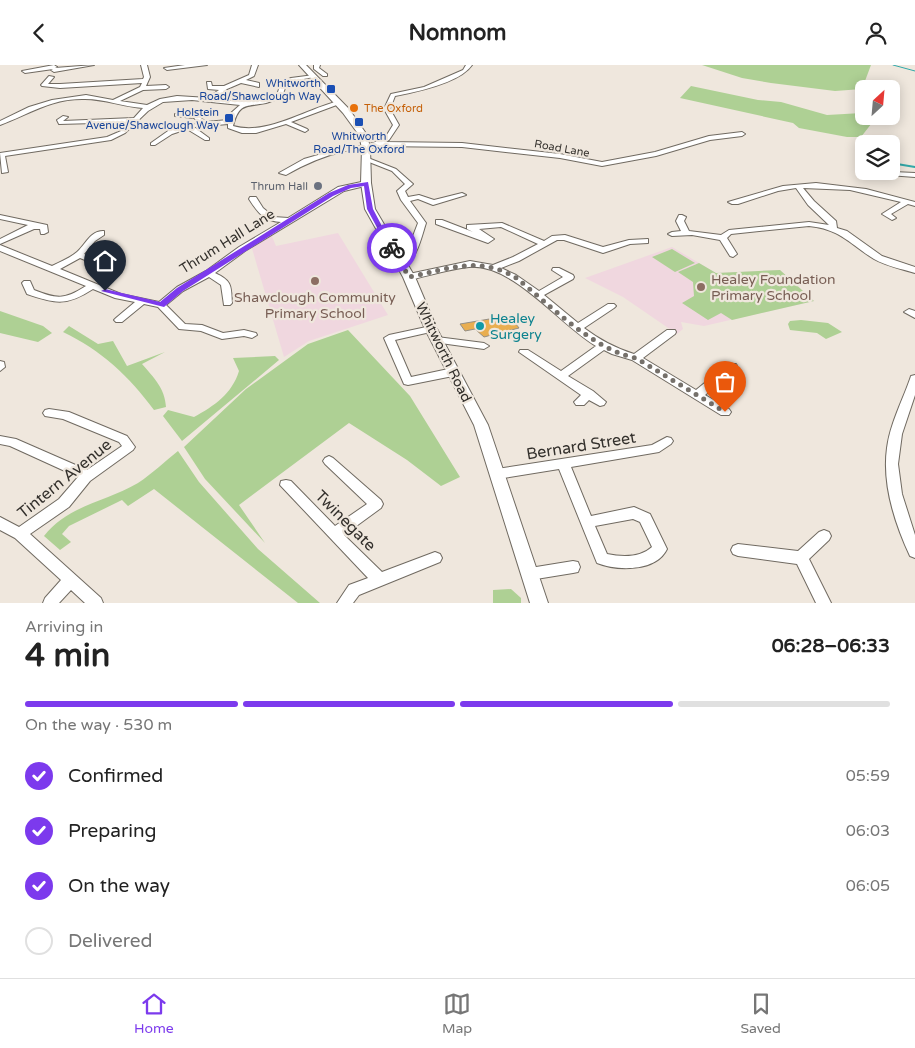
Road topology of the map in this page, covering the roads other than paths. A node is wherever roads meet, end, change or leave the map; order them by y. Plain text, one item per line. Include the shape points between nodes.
1 (91, 65) edge
2 (144, 65) edge
3 (203, 65) edge
4 (255, 65) edge
5 (302, 65) edge
6 (317, 65) edge
7 (469, 65) edge
8 (167, 68) dead end
9 (25, 71) dead end
10 (53, 71) edge
11 (325, 75) dead end
12 (312, 76) junction
13 (101, 77) dead end
14 (145, 81) junction
15 (241, 81) junction
16 (98, 83) junction
17 (209, 83) dead end
18 (257, 86) dead end
19 (142, 87) junction
20 (166, 87) dead end
21 (225, 88) junction
22 (209, 100) junction
23 (115, 101) junction
24 (338, 103) junction
25 (243, 105) junction
26 (147, 107) junction
27 (177, 115) dead end
28 (65, 117) dead end
29 (134, 120) junction
30 (231, 122) junction
31 (285, 122) junction
32 (0, 123) edge
33 (204, 125) junction
34 (190, 127) junction
35 (306, 130) dead end
36 (742, 134) dead end
37 (207, 139) dead end
38 (374, 143) junction
39 (153, 144) dead end
40 (366, 148) junction
41 (1, 155) edge
42 (366, 159) junction
43 (4, 172) dead end
44 (283, 173) dead end
45 (900, 174) edge
46 (915, 175) edge
47 (366, 183) junction
48 (798, 186) junction
49 (462, 195) dead end
50 (253, 199) dead end
51 (405, 200) junction
52 (732, 203) dead end
53 (911, 203) edge
54 (3, 216) edge
55 (682, 217) dead end
56 (892, 218) dead end
57 (290, 220) junction
58 (439, 223) dead end
59 (32, 227) junction
60 (833, 229) junction
61 (44, 232) dead end
62 (101, 233) dead end
63 (686, 233) junction
64 (672, 234) dead end
65 (726, 235) junction
66 (645, 241) dead end
67 (0, 242) edge
68 (545, 244) junction
69 (0, 247) edge
70 (733, 254) dead end
71 (79, 255) junction
72 (401, 263) junction
73 (103, 264) dead end
74 (494, 268) junction
75 (556, 270) dead end
76 (915, 270) edge
77 (52, 271) junction
78 (209, 273) junction
79 (409, 277) junction
80 (26, 283) dead end
81 (92, 286) junction
82 (538, 295) junction
83 (142, 301) junction
84 (227, 303) dead end
85 (161, 305) junction
86 (611, 306) dead end
87 (119, 319) dead end
88 (578, 328) junction
89 (248, 332) dead end
90 (671, 332) dead end
91 (434, 334) junction
92 (604, 345) junction
93 (484, 346) dead end
94 (524, 352) dead end
95 (636, 358) junction
96 (732, 366) dead end
97 (453, 372) junction
98 (561, 376) junction
99 (915, 379) edge
100 (697, 395) junction
101 (600, 402) dead end
102 (725, 412) dead end
103 (49, 413) dead end
104 (0, 440) edge
105 (667, 441) dead end
106 (329, 461) dead end
107 (563, 464) junction
108 (497, 474) junction
109 (86, 477) junction
110 (286, 485) dead end
111 (587, 522) junction
112 (0, 523) edge
113 (20, 534) junction
114 (335, 534) junction
115 (824, 536) dead end
116 (738, 550) dead end
117 (915, 552) edge
118 (435, 558) dead end
119 (801, 559) junction
120 (573, 567) dead end
121 (530, 574) junction
122 (71, 579) junction
123 (380, 580) junction
124 (50, 603) edge
125 (96, 603) edge
126 (344, 603) edge
127 (539, 603) edge
128 (824, 603) edge

1 - 10 street
2 - 14 street
3 - 8 street
4 - 15 street via 251,75
5 - 12 main road, Whitworth Road
6 - 11 street via 316,68
7 - 38 street via 465,71 426,87 392,95 387,109 396,125 387,139
9 - 10 street
10 - 16 street via 44,85
12 - 24 main road, Whitworth Road
12 - 25 street via 287,81 280,96 269,101
13 - 16 street
14 - 16 street
14 - 19 street
15 - 18 street
15 - 21 street
17 - 21 street via 210,88
19 - 20 street
19 - 23 street
21 - 22 street
22 - 25 street
22 - 26 street via 176,98
23 - 26 street
23 - 32 street via 86,97 54,101
24 - 31 street via 322,105
24 - 40 main road, Whitworth Road via 363,135
25 - 30 street via 233,114
26 - 29 street
27 - 33 street via 193,116
28 - 29 street via 61,123
29 - 41 street via 123,132 102,141
30 - 31 street via 230,127 245,131
30 - 33 street
31 - 35 street
33 - 34 street
34 - 37 street
34 - 39 street via 162,135
36 - 38 street, Road Lane via 709,138 656,154 602,164 542,153 462,145
38 - 40 street
40 - 42 main road, Whitworth Road
40 - 44 street via 346,149 306,160
41 - 43 street
42 - 47 main road, Whitworth Road
42 - 51 street via 397,172 409,184 401,191
45 - 46 street
47 - 57 street, Thrum Hall Lane via 341,189
47 - 72 main road, Whitworth Road via 370,209
48 - 52 street via 764,192
48 - 53 street via 862,190
48 - 60 street via 833,223
49 - 51 street via 432,203 419,197
50 - 57 street via 260,210 272,219
51 - 72 street via 422,223 408,259
53 - 56 street via 886,214
54 - 59 street via 34,224
55 - 63 street via 680,221
57 - 78 street, Thrum Hall Lane
58 - 68 street via 488,241 491,241 470,227 502,225
59 - 61 street via 44,227
59 - 67 street
60 - 65 street via 809,224
60 - 76 street via 879,258
62 - 71 street
63 - 64 street
63 - 65 street
65 - 70 street
66 - 68 street via 626,238 602,250 565,237
68 - 74 street
69 - 77 street
71 - 73 street
71 - 77 street
72 - 79 main road, Whitworth Road
74 - 79 street via 470,264
74 - 82 street via 515,277
75 - 82 street via 570,277
77 - 81 street
78 - 84 street via 226,285
78 - 85 street, Thrum Hall Lane via 180,289
79 - 91 main road, Whitworth Road
80 - 81 street via 30,292 57,302 73,299
81 - 83 street
82 - 88 street
83 - 85 street
83 - 87 street
85 - 89 street via 182,327 202,328 222,336
86 - 88 street
88 - 92 street
90 - 95 street
91 - 93 street
91 - 97 main road, Whitworth Road
91 - 97 street via 389,338 408,381
92 - 95 street via 624,356
92 - 98 street
94 - 98 street
95 - 100 street
96 - 100 street
97 - 108 main road, Whitworth Road via 481,425
98 - 101 street via 585,398
99 - 117 street via 895,436 894,467 897,503
100 - 102 street
103 - 109 street, Tintern Avenue via 65,415 123,439 129,447
104 - 109 street
105 - 107 street, Bernard Street via 656,449
106 - 114 street via 376,504
107 - 108 street, Bernard Street
107 - 111 street
108 - 121 main road, Whitworth Road
109 - 113 street, Tintern Avenue via 64,503
110 - 114 street, Twinegate
111 - 111 street via 634,513 645,518 660,549 653,557 615,564 602,559
112 - 113 street
113 - 122 street
114 - 123 street, Twinegate
115 - 119 street
116 - 119 street
118 - 123 street
119 - 128 street
120 - 121 street
121 - 127 main road, Whitworth Road
122 - 124 street
122 - 125 street
123 - 126 street via 354,590

